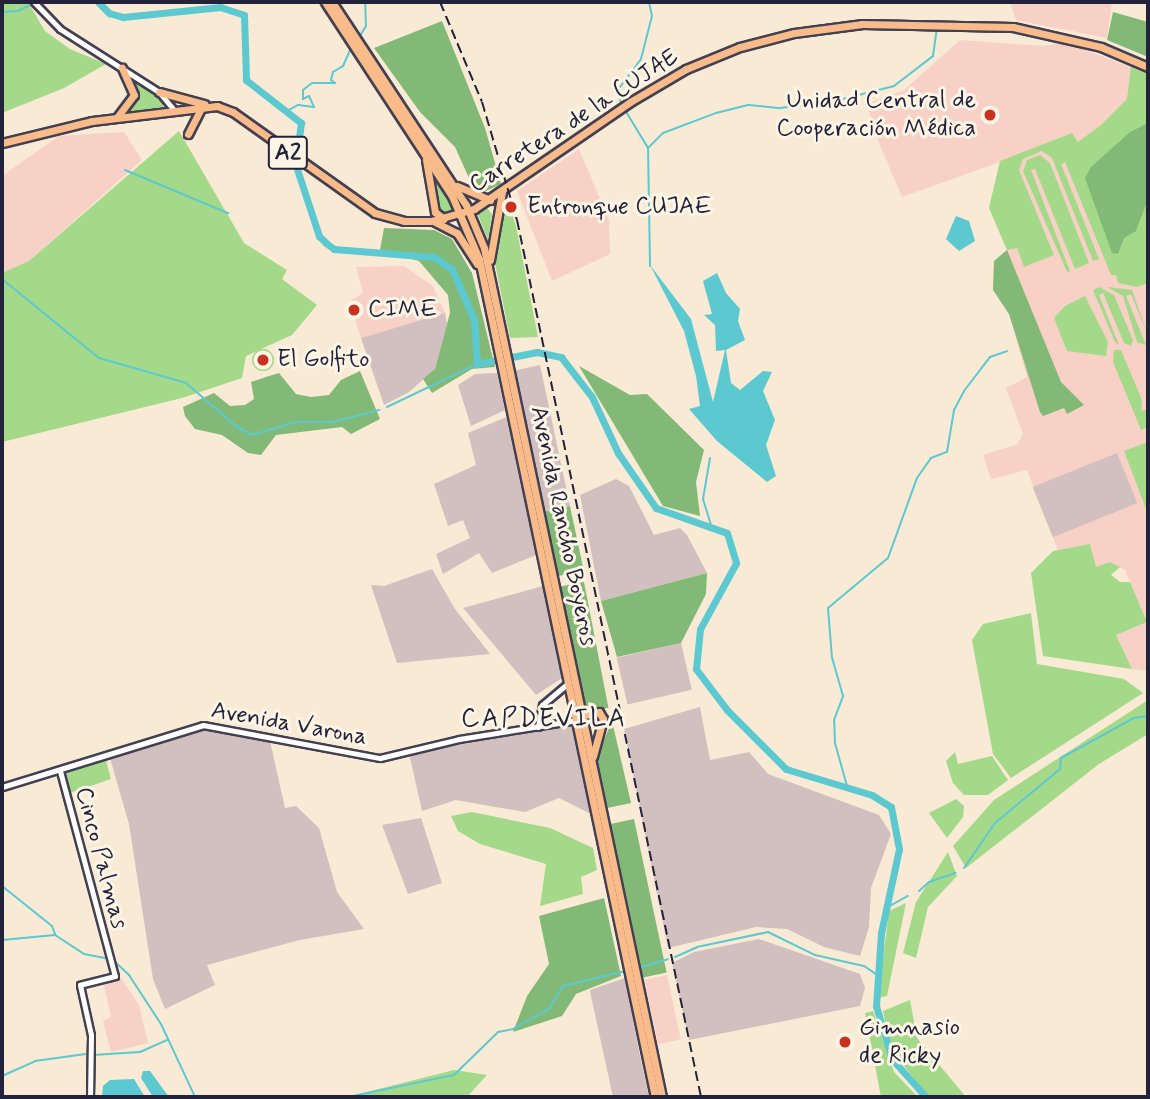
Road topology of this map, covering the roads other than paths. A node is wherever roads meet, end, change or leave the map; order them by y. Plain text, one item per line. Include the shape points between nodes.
1 (326, 2) edge
2 (332, 2) edge
3 (35, 3) edge
4 (1148, 67) edge
5 (122, 68) junction
6 (159, 92) junction
7 (203, 106) junction
8 (212, 106) junction
9 (174, 110) junction
10 (116, 118) junction
11 (188, 134) dead end
12 (2, 143) edge
13 (418, 144) junction
14 (445, 172) junction
15 (502, 192) junction
16 (490, 200) junction
17 (433, 202) junction
18 (497, 209) junction
19 (466, 213) junction
20 (444, 219) junction
21 (421, 221) junction
22 (431, 221) junction
23 (487, 274) junction
24 (510, 383) junction
25 (569, 682) junction
26 (582, 718) junction
27 (538, 727) junction
28 (593, 761) junction
29 (60, 771) junction
30 (2, 787) edge
31 (631, 963) junction
32 (633, 974) junction
33 (90, 1097) edge
34 (655, 1097) edge
35 (662, 1097) edge

1 - 13 highway, Avenida Rancho Boyeros
2 - 14 highway, Avenida Rancho Boyeros
3 - 5 street via 60,29
4 - 15 highway, Carretera de la CUJAE via 1101,47 1038,30 862,24 820,28 740,47 686,69 621,108
5 - 6 street
5 - 10 highway via 134,95 129,108
6 - 8 highway
6 - 9 street
7 - 8 highway, A2
7 - 9 highway, A2
7 - 11 highway
8 - 21 highway, A2 via 233,111 375,213
9 - 10 highway, A2
10 - 12 highway, A2
13 - 17 highway via 430,173
13 - 19 highway, Avenida Rancho Boyeros
14 - 16 highway via 463,192
14 - 19 highway, Avenida Rancho Boyeros
15 - 16 highway, Carretera de la CUJAE
15 - 18 highway
16 - 18 highway
16 - 19 highway, Carretera de la CUJAE
17 - 20 highway via 436,215
17 - 21 highway via 430,215
18 - 23 highway
19 - 20 highway, A2
19 - 23 highway, Avenida Rancho Boyeros
20 - 22 highway, A2
21 - 22 highway, A2
22 - 23 highway via 457,233
23 - 24 highway, Avenida Rancho Boyeros
24 - 25 highway, Avenida Rancho Boyeros
24 - 26 highway, Avenida Rancho Boyeros
25 - 26 highway, Avenida Rancho Boyeros
25 - 27 street via 542,705
26 - 27 street, Avenida Varona
26 - 28 highway, Avenida Rancho Boyeros
26 - 28 highway via 598,712 604,721
26 - 31 highway, Avenida Rancho Boyeros
27 - 29 street, Avenida Varona via 380,758 203,725
28 - 31 highway, Avenida Rancho Boyeros
29 - 30 street, Avenida Varona
29 - 33 street, Cinco Palmas via 115,976 80,985 91,1035
31 - 32 highway, Avenida Rancho Boyeros
32 - 34 highway, Avenida Rancho Boyeros
32 - 35 highway, Avenida Rancho Boyeros

